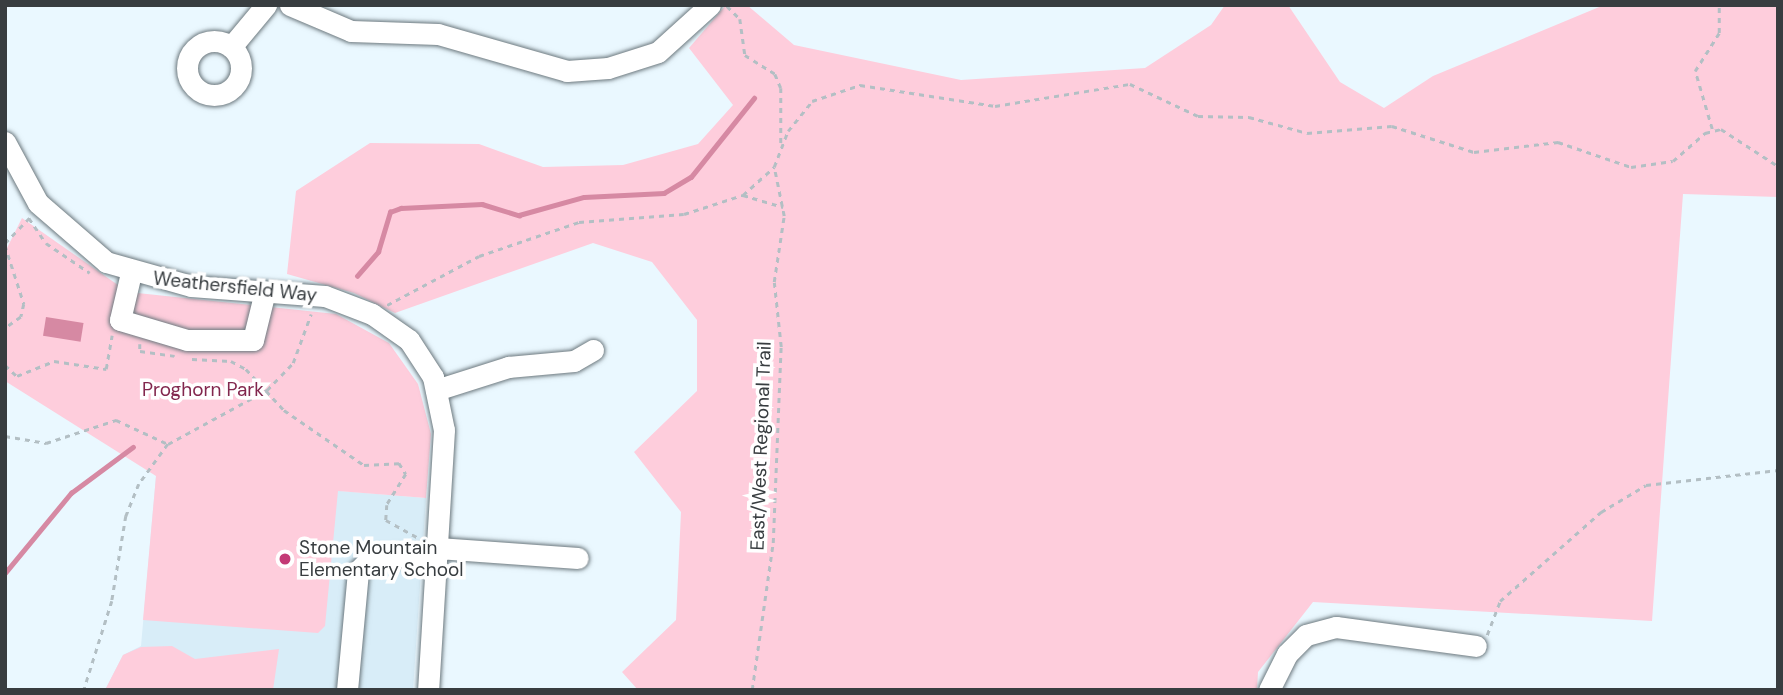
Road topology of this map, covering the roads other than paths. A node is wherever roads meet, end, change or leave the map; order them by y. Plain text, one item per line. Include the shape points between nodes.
1 (266, 5) edge
2 (290, 5) edge
3 (710, 5) edge
4 (231, 47) dead end
5 (5, 142) edge
6 (131, 273) junction
7 (265, 292) junction
8 (593, 350) dead end
9 (436, 390) junction
10 (439, 546) junction
11 (578, 558) dead end
12 (1476, 646) road end
13 (347, 690) edge
14 (428, 690) edge
15 (1269, 690) edge

1 - 4 street
2 - 3 street via 351,31 438,34 567,71 608,68 658,52
5 - 6 street, Weathersfield Way via 20,175 60,228
6 - 7 street, Weathersfield Way
6 - 7 street via 120,320 178,338 253,341
7 - 9 street, Weathersfield Way via 315,295 372,314 409,340
8 - 9 street via 574,361 508,367
9 - 10 street, Weathersfield Way via 445,457
10 - 11 street
10 - 13 street via 371,558 358,571
10 - 14 street, Weathersfield Way
12 - 15 street via 1336,627 1306,635 1287,654

